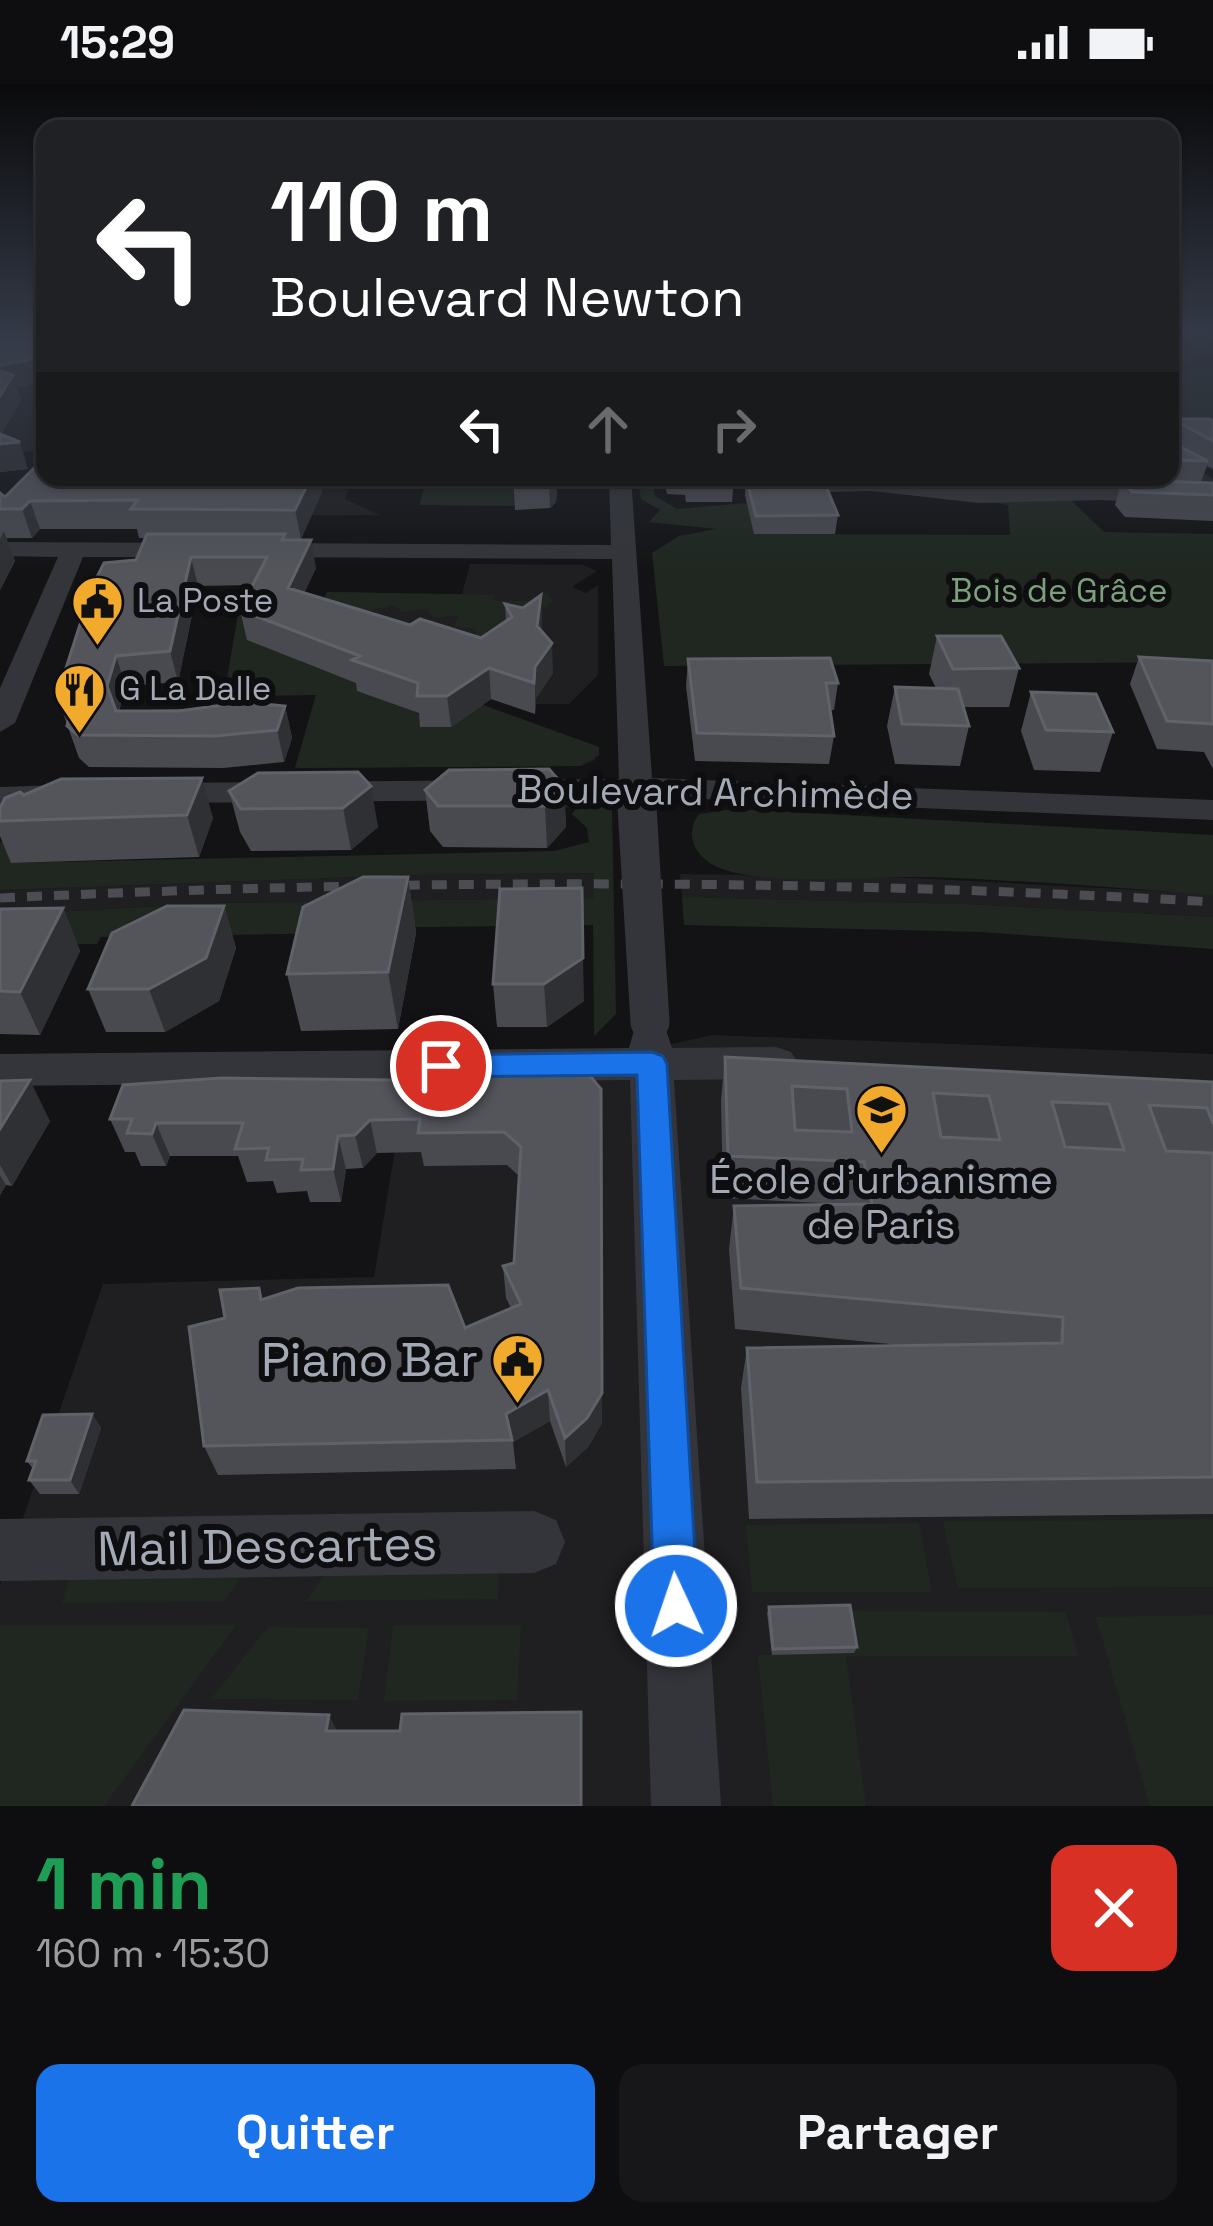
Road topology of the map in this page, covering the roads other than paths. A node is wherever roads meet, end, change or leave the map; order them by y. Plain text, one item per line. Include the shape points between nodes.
1 (620, 486) edge
2 (890, 486) edge
3 (1213, 498) edge
4 (0, 548) edge
5 (74, 549) junction
6 (622, 552) junction
7 (0, 723) edge
8 (637, 796) junction
9 (0, 797) edge
10 (1213, 810) edge
11 (650, 1040) junction
12 (823, 1064) edge
13 (0, 1070) edge
14 (534, 1542) dead end
15 (0, 1550) edge
16 (686, 1806) edge

1 - 6 street
2 - 3 street via 979,496
4 - 5 street
5 - 6 street
5 - 7 street
6 - 8 street
8 - 9 street, Boulevard Archimède
8 - 10 street, Boulevard Archimède via 911,794
8 - 11 street, bridge
11 - 12 street
11 - 13 street
11 - 16 street
14 - 15 street, Mail Descartes

